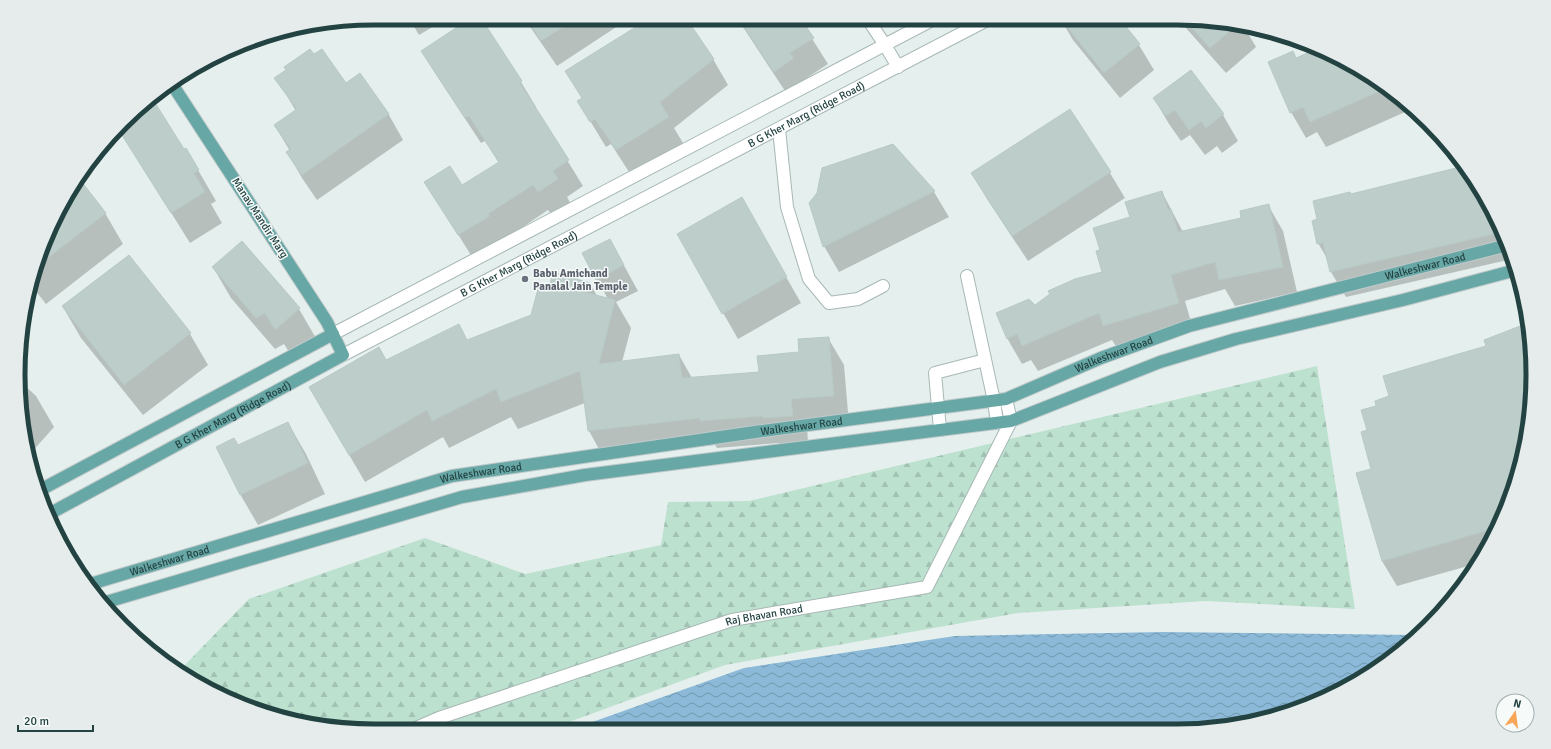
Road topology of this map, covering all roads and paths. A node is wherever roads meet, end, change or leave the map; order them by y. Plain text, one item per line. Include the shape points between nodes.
1 (872, 25) edge
2 (923, 25) edge
3 (978, 25) edge
4 (886, 44) junction
5 (898, 67) junction
6 (175, 88) edge
7 (779, 129) junction
8 (1501, 247) edge
9 (1510, 272) edge
10 (967, 276) dead end
11 (883, 286) dead end
12 (333, 334) junction
13 (343, 355) junction
14 (985, 360) junction
15 (1006, 399) junction
16 (994, 401) junction
17 (939, 408) junction
18 (1011, 421) junction
19 (997, 423) junction
20 (940, 430) junction
21 (44, 488) edge
22 (54, 512) edge
23 (94, 583) edge
24 (109, 601) edge
25 (425, 724) edge

1 - 4 street
2 - 4 street
3 - 5 street, B G Kher Marg (Ridge Road)
4 - 5 street
4 - 12 street
5 - 7 street, B G Kher Marg (Ridge Road)
6 - 12 main road, Manav Mandir Marg
7 - 11 street via 787,208 809,279 829,303 858,299
7 - 13 street, B G Kher Marg (Ridge Road)
8 - 15 main road, Walkeshwar Road via 1189,326 1101,358
9 - 18 main road, Walkeshwar Road via 1403,300 1236,339 1160,362
10 - 14 street
12 - 13 main road, Manav Mandir Marg
12 - 21 main road
13 - 22 main road, B G Kher Marg (Ridge Road)
14 - 16 street
14 - 17 street via 935,373
15 - 16 main road, Walkeshwar Road
15 - 18 street
16 - 17 main road, Walkeshwar Road
16 - 19 street
17 - 20 street
17 - 23 main road, Walkeshwar Road via 452,476
18 - 19 main road, Walkeshwar Road
18 - 25 street, Raj Bhavan Road via 927,587 732,620
19 - 20 main road, Walkeshwar Road
20 - 24 main road, Walkeshwar Road via 585,475 462,497

